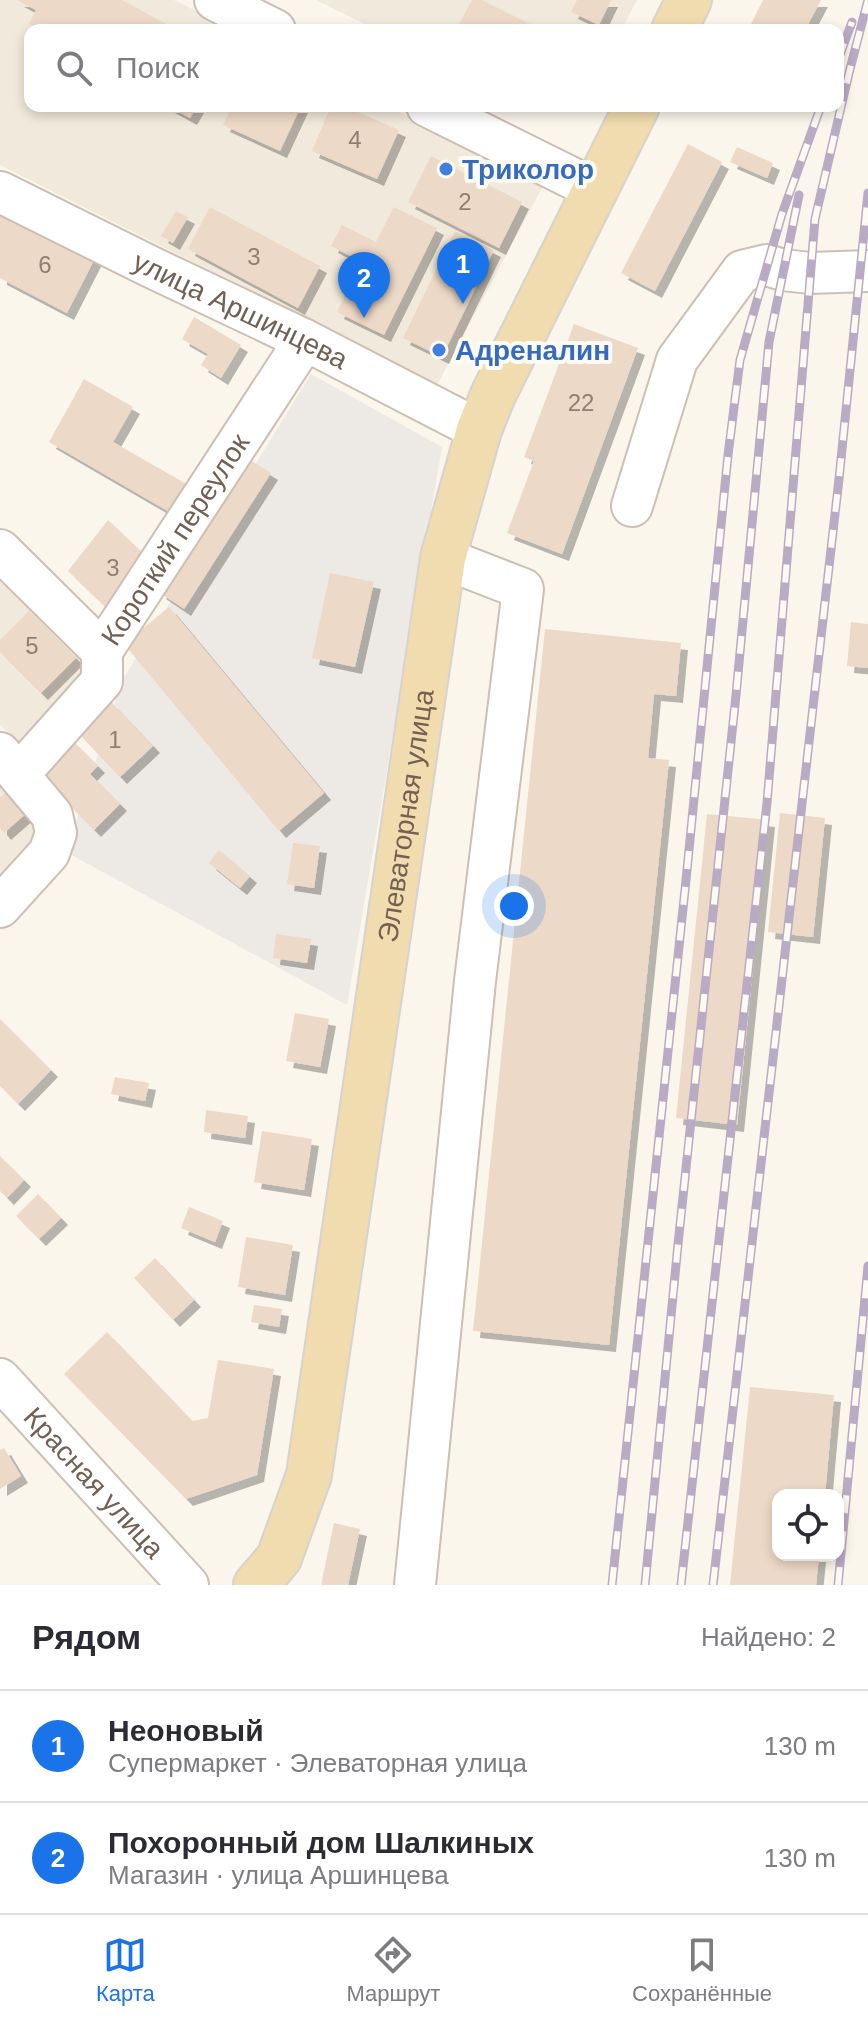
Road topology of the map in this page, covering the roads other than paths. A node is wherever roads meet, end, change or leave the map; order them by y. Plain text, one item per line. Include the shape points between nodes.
1 (215, 0) edge
2 (689, 0) edge
3 (263, 24) edge
4 (677, 24) edge
5 (439, 112) edge
6 (634, 112) edge
7 (596, 190) junction
8 (0, 192) edge
9 (868, 271) edge
10 (305, 340) junction
11 (479, 430) junction
12 (632, 506) dead end
13 (0, 550) edge
14 (443, 558) junction
15 (102, 651) junction
16 (10, 763) edge
17 (0, 907) edge
18 (0, 1379) edge
19 (267, 1572) edge
20 (188, 1585) edge
21 (415, 1585) edge

1 - 3 street
2 - 4 main road
5 - 7 street
6 - 7 main road, Элеваторная улица
7 - 11 main road, Элеваторная улица
8 - 10 street, улица Аршинцева
9 - 12 street via 810,273 767,265 742,271 677,360
10 - 11 street, улица Аршинцева
10 - 15 street, Короткий переулок
11 - 14 main road, Элеваторная улица
13 - 15 street
14 - 19 main road, Элеваторная улица via 309,1475
14 - 21 street via 523,589 475,981
15 - 16 street, Короткий переулок via 102,681
16 - 17 street via 52,815 56,833 49,853
18 - 20 street, Красная улица

